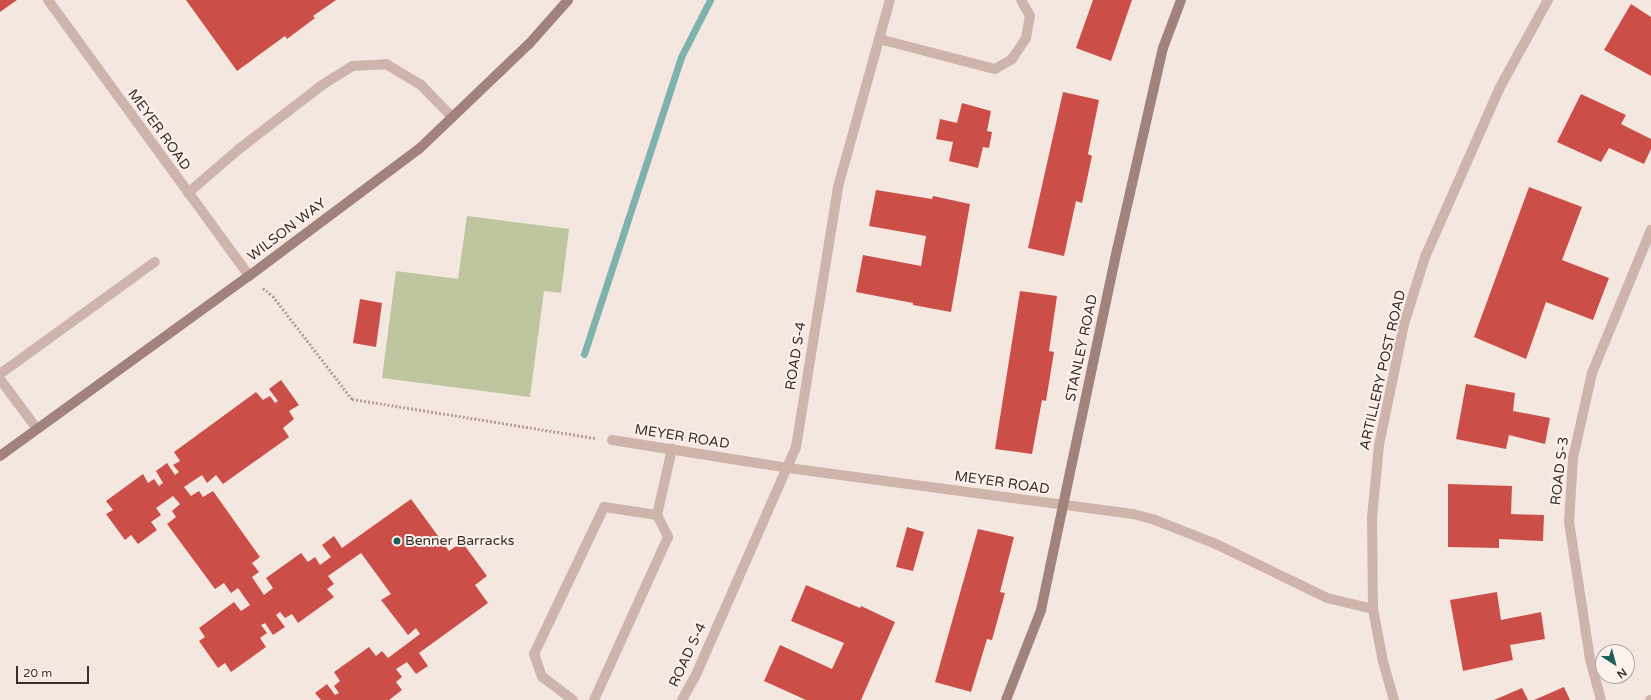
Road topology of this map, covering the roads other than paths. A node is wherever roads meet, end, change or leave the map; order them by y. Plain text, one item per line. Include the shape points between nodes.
1 (48, 0) edge
2 (568, 0) edge
3 (890, 0) edge
4 (1021, 0) edge
5 (1181, 0) edge
6 (1548, 0) edge
7 (879, 39) junction
8 (452, 118) junction
9 (188, 193) junction
10 (1651, 230) edge
11 (155, 262) dead end
12 (249, 276) junction
13 (0, 374) edge
14 (0, 379) edge
15 (37, 430) junction
16 (612, 440) road end
17 (672, 449) junction
18 (0, 456) edge
19 (788, 468) junction
20 (1064, 506) junction
21 (658, 515) junction
22 (1373, 609) junction
23 (573, 700) edge
24 (594, 700) edge
25 (682, 700) edge
26 (1006, 700) edge
27 (1394, 700) edge
28 (1601, 700) edge

1 - 9 street, MEYER ROAD
2 - 8 street, WILSON WAY via 529,44
3 - 7 street, ROAD S-4
4 - 7 street via 1030,16 1026,38 1012,59 995,69
5 - 20 street, STANLEY ROAD via 1163,48 1118,242
6 - 22 street, ARTILLERY POST ROAD via 1499,89 1425,257 1404,324 1379,445 1372,518
7 - 19 street, ROAD S-4 via 838,187 796,447
8 - 9 street via 421,84 386,64 352,66 322,85 239,149
8 - 12 street, WILSON WAY via 419,149
9 - 12 street, MEYER ROAD
10 - 28 street, ROAD S-3 via 1592,373 1573,458 1569,522 1590,660
11 - 13 street
12 - 15 street, WILSON WAY
14 - 15 street
15 - 18 street, WILSON WAY
16 - 17 street, MEYER ROAD
17 - 19 street, MEYER ROAD
17 - 21 street
19 - 20 street, MEYER ROAD
19 - 25 street, ROAD S-4 via 695,677
20 - 22 street, MEYER ROAD via 1133,514 1155,520 1216,544 1327,598
20 - 26 street, STANLEY ROAD via 1041,610
21 - 23 street via 604,507 534,654 542,676
21 - 24 street via 668,537
22 - 27 street, ARTILLERY POST ROAD via 1383,662

